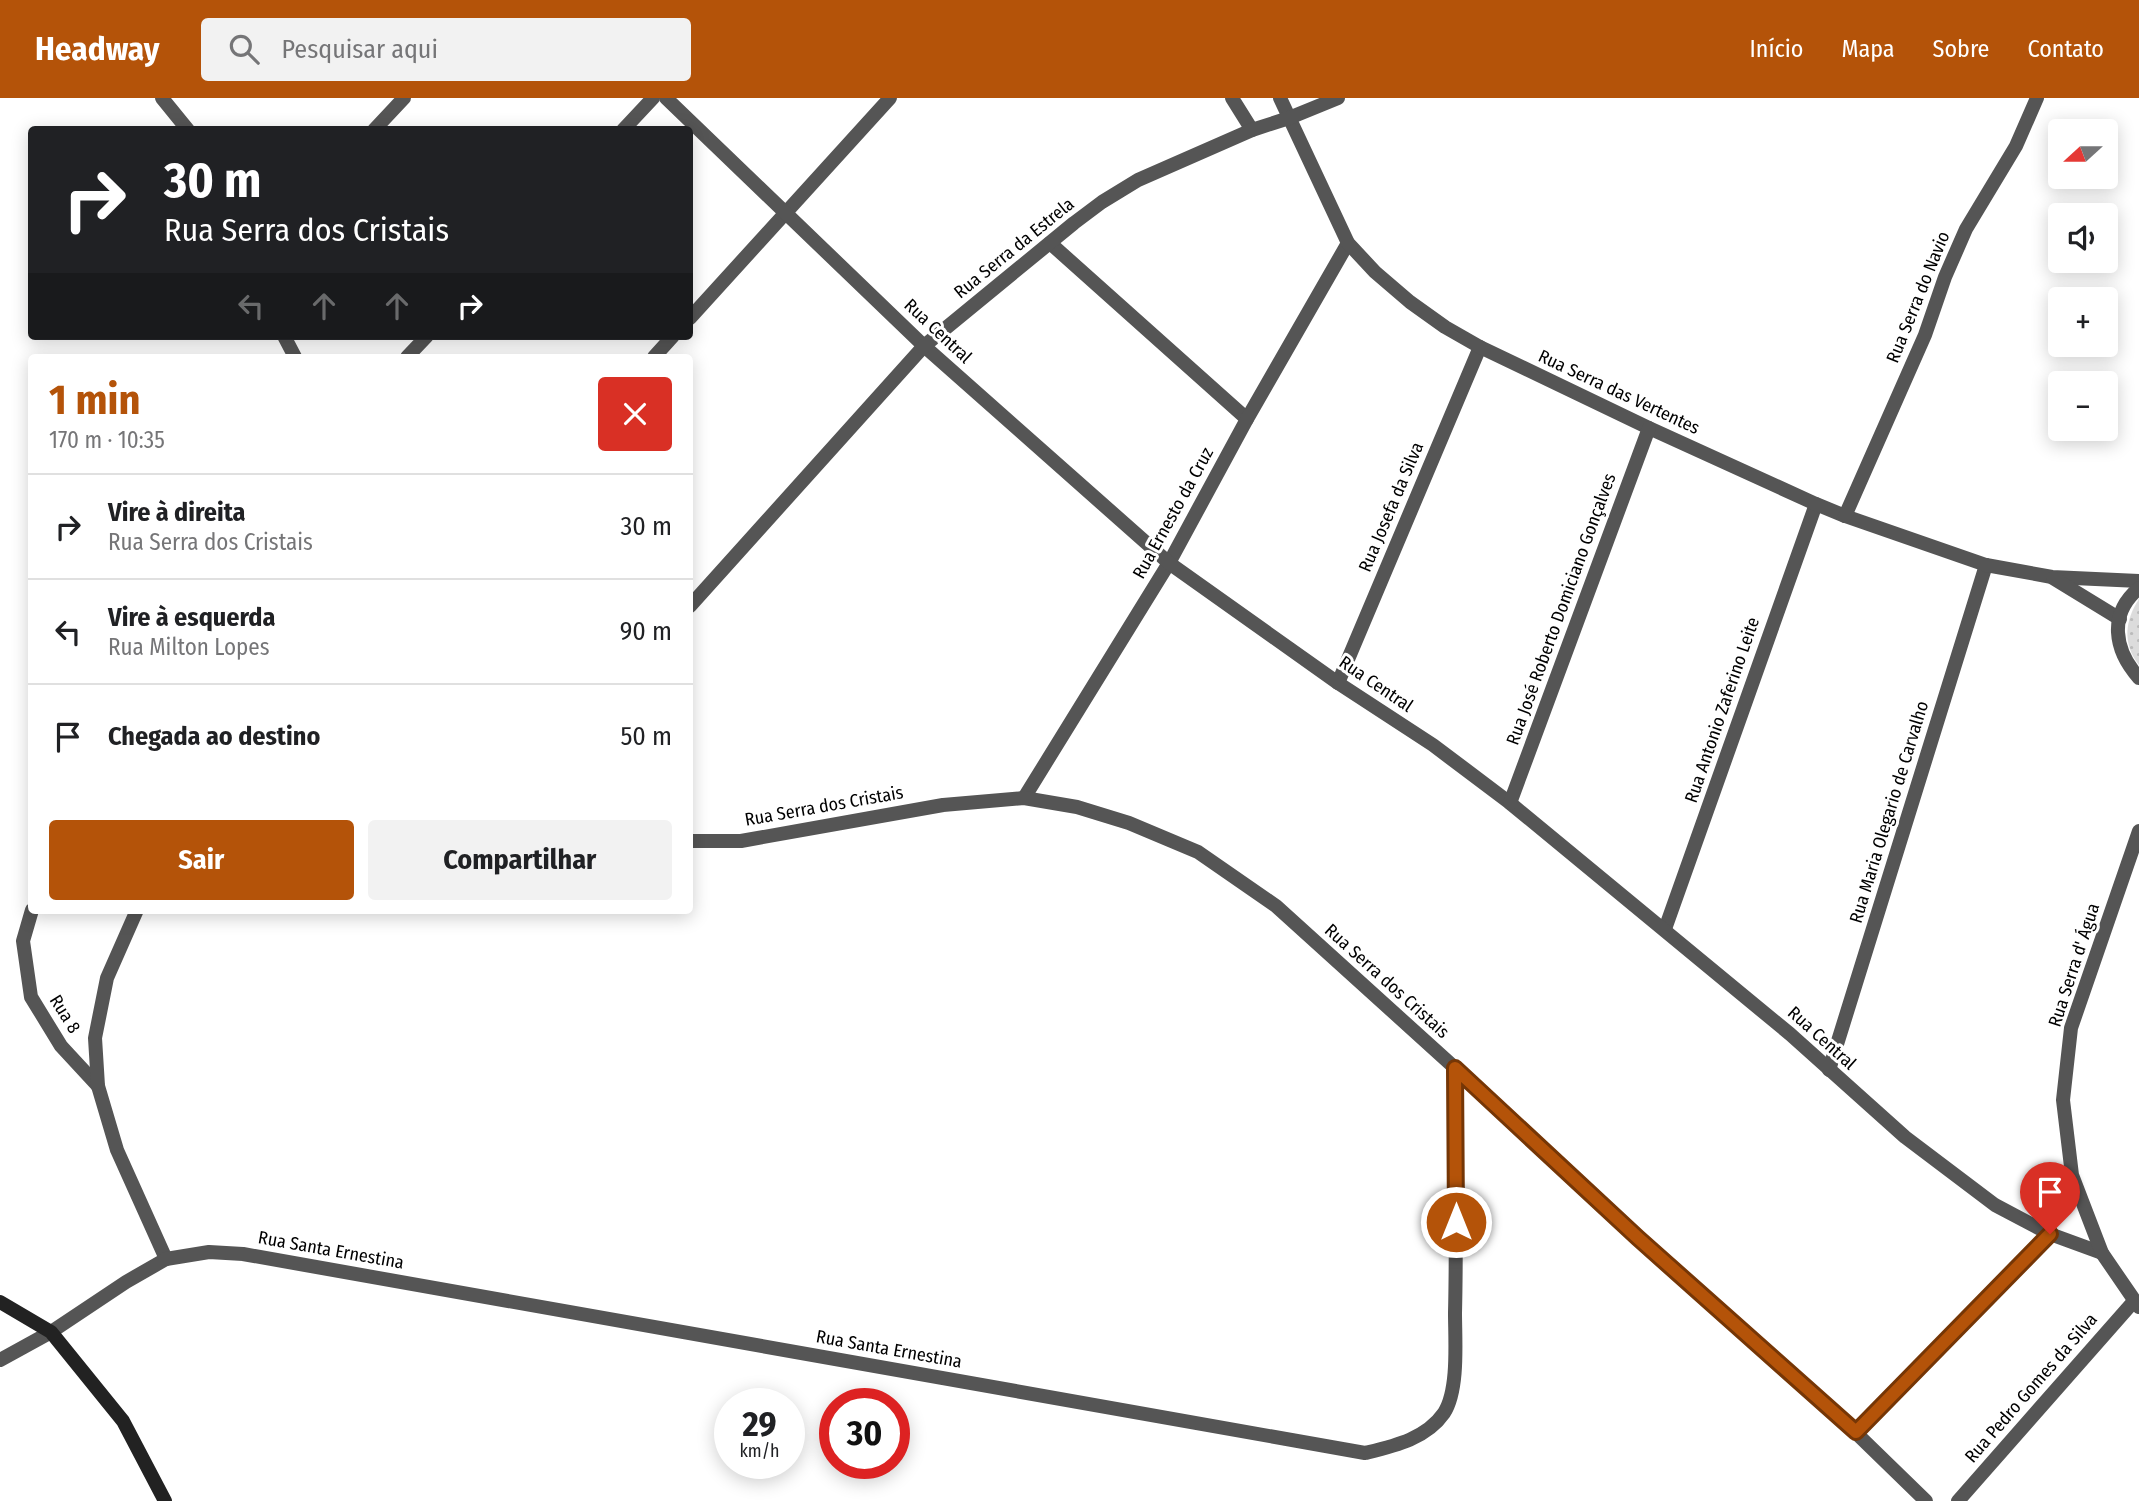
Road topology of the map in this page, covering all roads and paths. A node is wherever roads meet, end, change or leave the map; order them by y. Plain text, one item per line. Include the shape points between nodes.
1 (404, 98) edge
2 (653, 98) edge
3 (666, 98) edge
4 (890, 98) edge
5 (1232, 98) edge
6 (1280, 98) edge
7 (1338, 98) edge
8 (2037, 98) edge
9 (165, 99) edge
10 (1289, 118) junction
11 (185, 126) edge
12 (378, 126) edge
13 (627, 126) edge
14 (1252, 130) junction
15 (786, 213) junction
16 (1050, 243) junction
17 (1348, 243) junction
18 (693, 315) edge
19 (423, 340) edge
20 (669, 340) edge
21 (924, 345) junction
22 (1480, 347) junction
23 (410, 354) edge
24 (657, 354) edge
25 (1247, 419) junction
26 (1649, 428) junction
27 (1816, 504) junction
28 (1845, 516) junction
29 (1169, 563) junction
30 (1986, 565) junction
31 (2052, 577) junction
32 (2139, 581) edge
33 (2139, 588) edge
34 (693, 603) edge
35 (2120, 619) junction
36 (2139, 678) edge
37 (1338, 682) junction
38 (1024, 798) junction
39 (1510, 803) junction
40 (2139, 831) edge
41 (693, 841) edge
42 (31, 914) edge
43 (135, 914) edge
44 (1665, 929) junction
45 (1455, 1068) junction
46 (1829, 1070) junction
47 (98, 1086) junction
48 (2050, 1234) junction
49 (2102, 1253) junction
50 (166, 1259) junction
51 (0, 1302) edge
52 (2136, 1304) edge
53 (51, 1332) junction
54 (0, 1360) edge
55 (1856, 1432) junction
56 (165, 1501) edge
57 (1926, 1501) edge
58 (1958, 1501) edge

1 - 12 street
2 - 13 street
3 - 15 street, Rua Central
4 - 15 street
5 - 14 street
6 - 10 street, Rua Serra das Vertentes
7 - 10 street, Rua Serra da Estrela
8 - 28 street, Rua Serra do Navio via 2016,146 1966,229 1926,335
9 - 11 street
10 - 14 street, Rua Serra da Estrela
10 - 17 street, Rua Serra das Vertentes
14 - 16 street, Rua Serra da Estrela via 1138,180
15 - 18 street
15 - 21 street, Rua Central
16 - 21 street, Rua Serra da Estrela
16 - 25 street
17 - 22 street, Rua Serra das Vertentes via 1410,302
17 - 25 street, Rua Ernesto da Cruz
19 - 23 street
20 - 24 street
21 - 29 street, Rua Central
21 - 34 street, Rua Serra da Estrela
22 - 26 street, Rua Serra das Vertentes
22 - 37 street, Rua Josefa da Silva
25 - 29 street, Rua Ernesto da Cruz
26 - 27 street, Rua Serra das Vertentes
26 - 39 street, Rua José Roberto Domiciano Gonçalves
27 - 28 street, Rua Serra das Vertentes
27 - 44 street, Rua Antonio Zaferino Leite
28 - 30 street, Rua Serra das Vertentes
29 - 37 street, Rua Central
29 - 38 street, Rua Ernesto da Cruz
30 - 31 street, Rua Serra das Vertentes
30 - 46 street, Rua Maria Olegario de Carvalho
31 - 32 street, Rua Serra das Vertentes
31 - 35 street, Rua Serra das Vertentes
33 - 35 street
35 - 36 street via 2119,647
37 - 39 street, Rua Central
38 - 41 street, Rua Serra dos Cristais via 943,805 741,841
38 - 45 street, Rua Serra dos Cristais via 1077,807 1129,823 1198,852 1276,906
39 - 44 street, Rua Central
40 - 49 street, Rua Serra d' Água via 2071,1028 2063,1100 2072,1175
42 - 47 street, Rua 8 via 23,941 31,997 61,1046
43 - 47 street via 107,978 95,1038
44 - 46 street, Rua Central
45 - 50 street, Rua Santa Ernestina via 1453,1390 1432,1427 1414,1438 1365,1453 243,1254 209,1252
45 - 55 street, Rua Serra dos Cristais
46 - 48 street, Rua Central via 1905,1137 1995,1205
47 - 50 street via 117,1150
48 - 49 street, Rua Central
48 - 55 street
49 - 52 street, Rua Serra d' Água
50 - 53 street, Rua Santa Ernestina
51 - 53 main road
52 - 58 street, Rua Pedro Gomes da Silva
53 - 54 street, Rua Santa Ernestina
53 - 56 main road via 123,1420
55 - 57 street, Rua Serra dos Cristais

